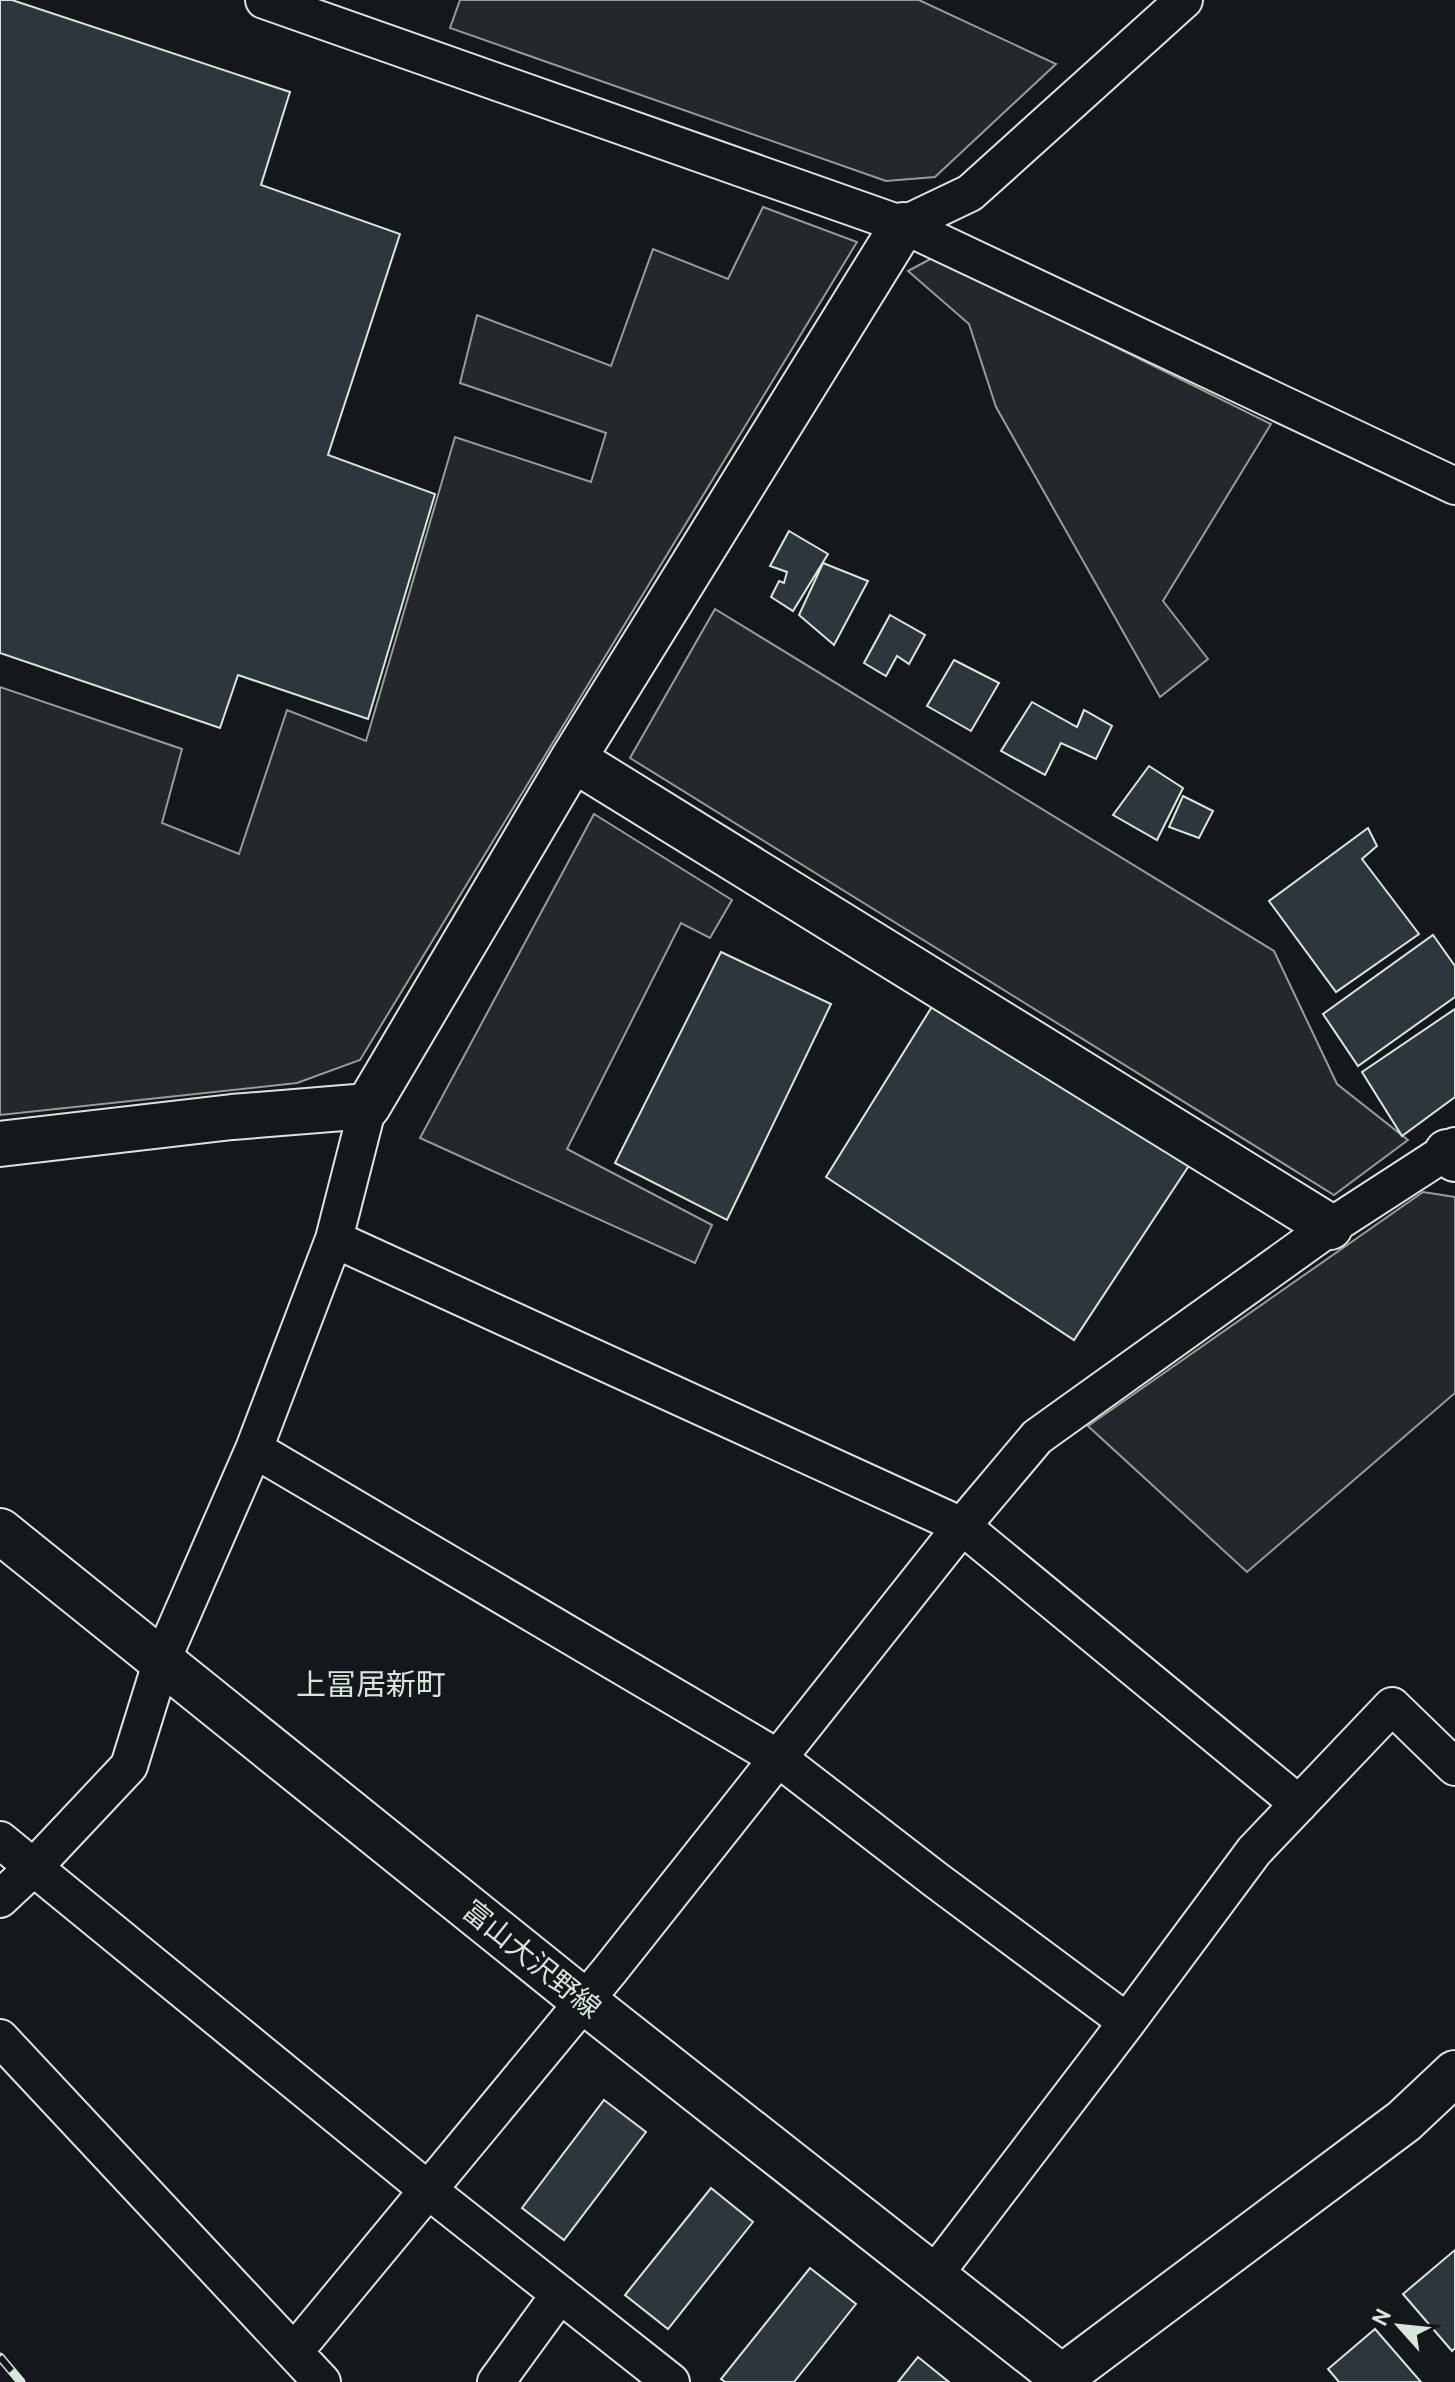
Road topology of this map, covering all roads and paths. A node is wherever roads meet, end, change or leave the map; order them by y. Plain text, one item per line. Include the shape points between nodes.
1 (264, 0) edge
2 (1184, 0) edge
3 (903, 225) junction
4 (1455, 486) edge
5 (573, 759) junction
6 (368, 1106) junction
7 (0, 1144) edge
8 (1452, 1152) edge
9 (1330, 1227) junction
10 (334, 1239) junction
11 (254, 1449) junction
12 (962, 1526) junction
13 (0, 1531) edge
14 (162, 1660) junction
15 (778, 1758) junction
16 (1455, 1767) edge
17 (1299, 1804) junction
18 (0, 1840) edge
19 (33, 1868) junction
20 (0, 1899) edge
21 (584, 2001) junction
22 (1127, 2022) junction
23 (0, 2038) edge
24 (1455, 2073) edge
25 (428, 2190) junction
26 (934, 2275) junction
27 (560, 2294) junction
28 (294, 2352) junction
29 (1062, 2380) edge
30 (322, 2382) edge
31 (496, 2382) edge
32 (671, 2382) edge

1 - 3 street
2 - 3 street via 970,193
3 - 4 street
3 - 5 street
5 - 6 street
5 - 9 street
6 - 7 street
6 - 10 street
8 - 9 street
9 - 12 street via 1037,1437
10 - 11 street
10 - 12 street
11 - 14 street
11 - 15 street
12 - 15 street
12 - 17 street
13 - 14 street, 富山大沢野線
14 - 19 street via 129,1766
14 - 21 street, 富山大沢野線
15 - 21 street
15 - 22 street
16 - 17 street via 1392,1706
17 - 22 street via 1254,1851
18 - 19 street
19 - 20 street
19 - 25 street
21 - 25 street
21 - 26 street, 富山大沢野線
22 - 26 street
23 - 28 street
24 - 29 street via 1404,2121
25 - 27 street
25 - 28 street
26 - 29 street, 富山大沢野線
27 - 31 street
27 - 32 street
28 - 30 street

